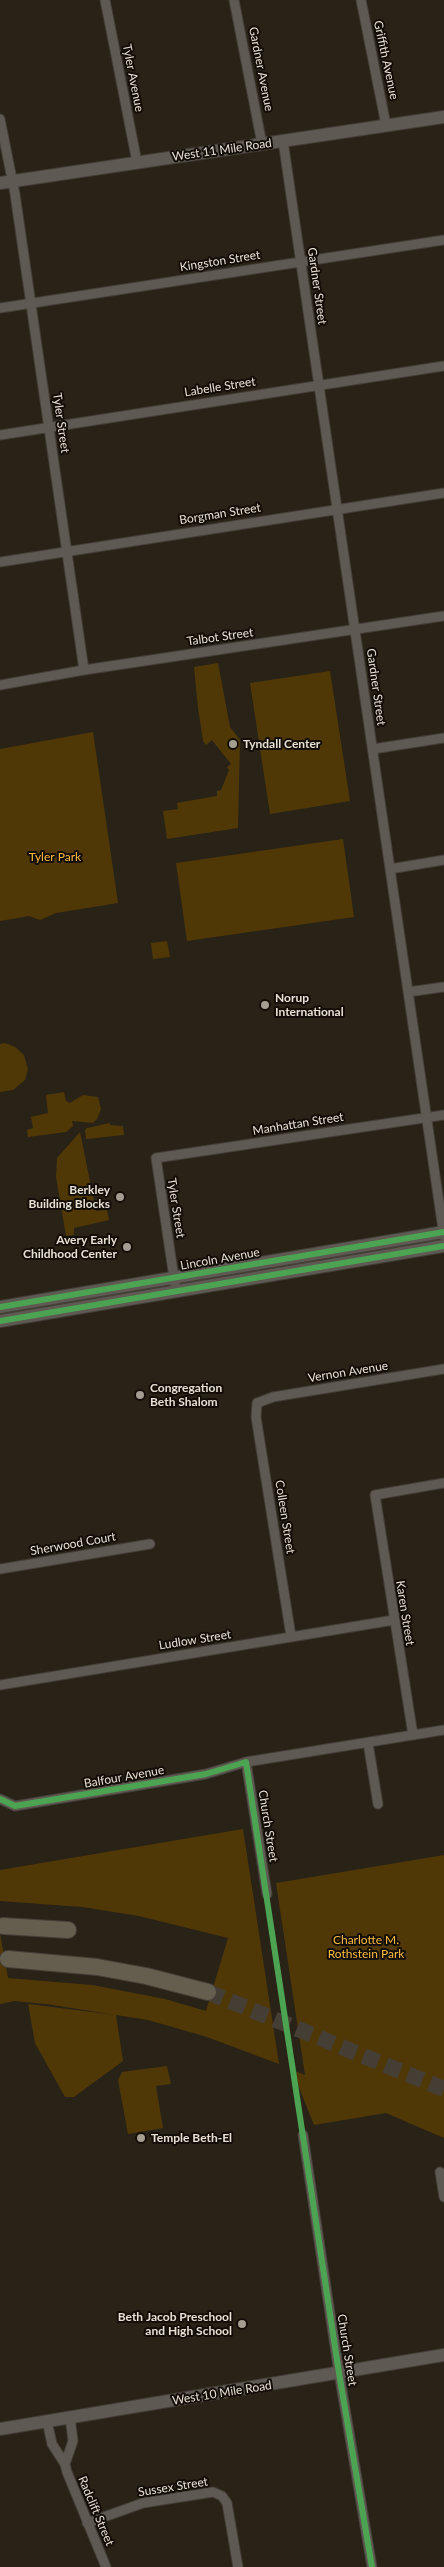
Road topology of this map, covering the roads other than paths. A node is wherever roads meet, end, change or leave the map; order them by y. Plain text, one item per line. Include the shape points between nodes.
1 (105, 0) edge
2 (234, 0) edge
3 (361, 0) edge
4 (444, 117) edge
5 (0, 119) edge
6 (386, 125) junction
7 (283, 141) junction
8 (262, 144) junction
9 (137, 162) junction
10 (6, 182) edge
11 (444, 240) edge
12 (301, 262) junction
13 (30, 302) junction
14 (0, 308) edge
15 (444, 366) edge
16 (319, 385) junction
17 (49, 426) junction
18 (0, 435) edge
19 (444, 493) edge
20 (338, 508) junction
21 (67, 550) junction
22 (0, 562) edge
23 (444, 616) edge
24 (355, 630) junction
25 (84, 670) junction
26 (0, 685) edge
27 (444, 738) edge
28 (373, 749) junction
29 (444, 860) edge
30 (390, 869) junction
31 (444, 987) edge
32 (408, 992) junction
33 (444, 1114) edge
34 (427, 1117) junction
35 (156, 1158) joint
36 (444, 1234) edge
37 (444, 1246) edge
38 (174, 1278) junction
39 (118, 1288) junction
40 (176, 1291) junction
41 (120, 1301) junction
42 (32, 1302) junction
43 (6, 1306) edge
44 (34, 1315) junction
45 (13, 1319) junction
46 (0, 1321) edge
47 (444, 1369) edge
48 (257, 1403) joint
49 (444, 1483) edge
50 (150, 1544) dead end
51 (0, 1569) edge
52 (394, 1620) junction
53 (292, 1636) junction
54 (0, 1685) edge
55 (444, 1730) edge
56 (413, 1735) junction
57 (368, 1743) junction
58 (246, 1762) junction
59 (2, 1801) edge
60 (378, 1804) dead end
61 (267, 1894) dead end
62 (3, 1926) dead end
63 (68, 1930) dead end
64 (8, 1960) dead end
65 (208, 1992) tunnel mouth
66 (303, 2135) dead end
67 (440, 2172) dead end
68 (444, 2197) edge
69 (444, 2355) edge
70 (339, 2373) junction
71 (70, 2417) junction
72 (47, 2421) junction
73 (0, 2429) edge
74 (65, 2464) junction
75 (87, 2523) junction
76 (106, 2567) edge
77 (238, 2567) edge
78 (372, 2567) edge

1 - 9 street, Tyler Avenue
2 - 8 street, Gardner Avenue
3 - 6 street, Griffith Avenue
4 - 6 street, West 11 Mile Road
5 - 10 street, Tyler Street
6 - 7 street, West 11 Mile Road
7 - 8 street, West 11 Mile Road
7 - 12 street, Gardner Street
8 - 9 street, West 11 Mile Road
9 - 10 street, West 11 Mile Road
10 - 13 street, Tyler Street
11 - 12 street, Kingston Street
12 - 13 street, Kingston Street
12 - 16 street, Gardner Street
13 - 14 street, Kingston Street
13 - 17 street, Tyler Street
15 - 16 street, Labelle Street
16 - 17 street, Labelle Street
16 - 20 street, Gardner Street
17 - 18 street, Labelle Street
17 - 21 street, Tyler Street
19 - 20 street, Borgman Street
20 - 21 street, Borgman Street
20 - 24 street, Gardner Street
21 - 22 street, Borgman Street
21 - 25 street, Tyler Street
23 - 24 street, Talbot Street
24 - 25 street, Talbot Street
24 - 28 street, Gardner Street
25 - 26 street, Talbot Street
27 - 28 street
28 - 30 street, Gardner Street
29 - 30 street
30 - 32 street, Gardner Street
31 - 32 street
32 - 34 street, Gardner Street
33 - 34 street, Manhattan Street
34 - 35 street, Manhattan Street
34 - 36 street, Gardner Street
35 - 38 street, Tyler Street
36 - 38 street, Lincoln Avenue
37 - 40 street, Lincoln Avenue
38 - 39 street, Lincoln Avenue
38 - 40 street, Tyler Street
39 - 41 street
39 - 42 street, Lincoln Avenue
40 - 41 street, Lincoln Avenue
41 - 44 street, Lincoln Avenue
42 - 43 street, Lincoln Avenue
42 - 44 street
43 - 45 street
44 - 45 street, Lincoln Avenue
45 - 46 street, Lincoln Avenue
47 - 48 street, Vernon Avenue via 272,1397
48 - 53 street, Colleen Street via 256,1417
49 - 52 street, Karen Street via 375,1495
50 - 51 street, Sherwood Court
52 - 53 street, Ludlow Street
52 - 56 street, Karen Street
53 - 54 street, Ludlow Street
55 - 56 street, Balfour Avenue
56 - 57 street, Balfour Avenue
57 - 58 street, Balfour Avenue
57 - 60 street
58 - 59 street, Balfour Avenue via 206,1774 66,1798 15,1806
58 - 61 street, Church Street
62 - 63 highway
64 - 65 highway via 97,1967
66 - 70 street, Church Street
67 - 68 street
69 - 70 street, West 10 Mile Road
70 - 71 street, West 10 Mile Road
70 - 78 street, Church Street
71 - 72 street, West 10 Mile Road
71 - 74 street, Radclift Street via 73,2441
72 - 73 street, West 10 Mile Road
72 - 74 street, Radclift Street via 52,2444
74 - 75 street, Radclift Street
75 - 76 street, Radclift Street
75 - 77 street, Sussex Street via 143,2503 213,2492 227,2503

